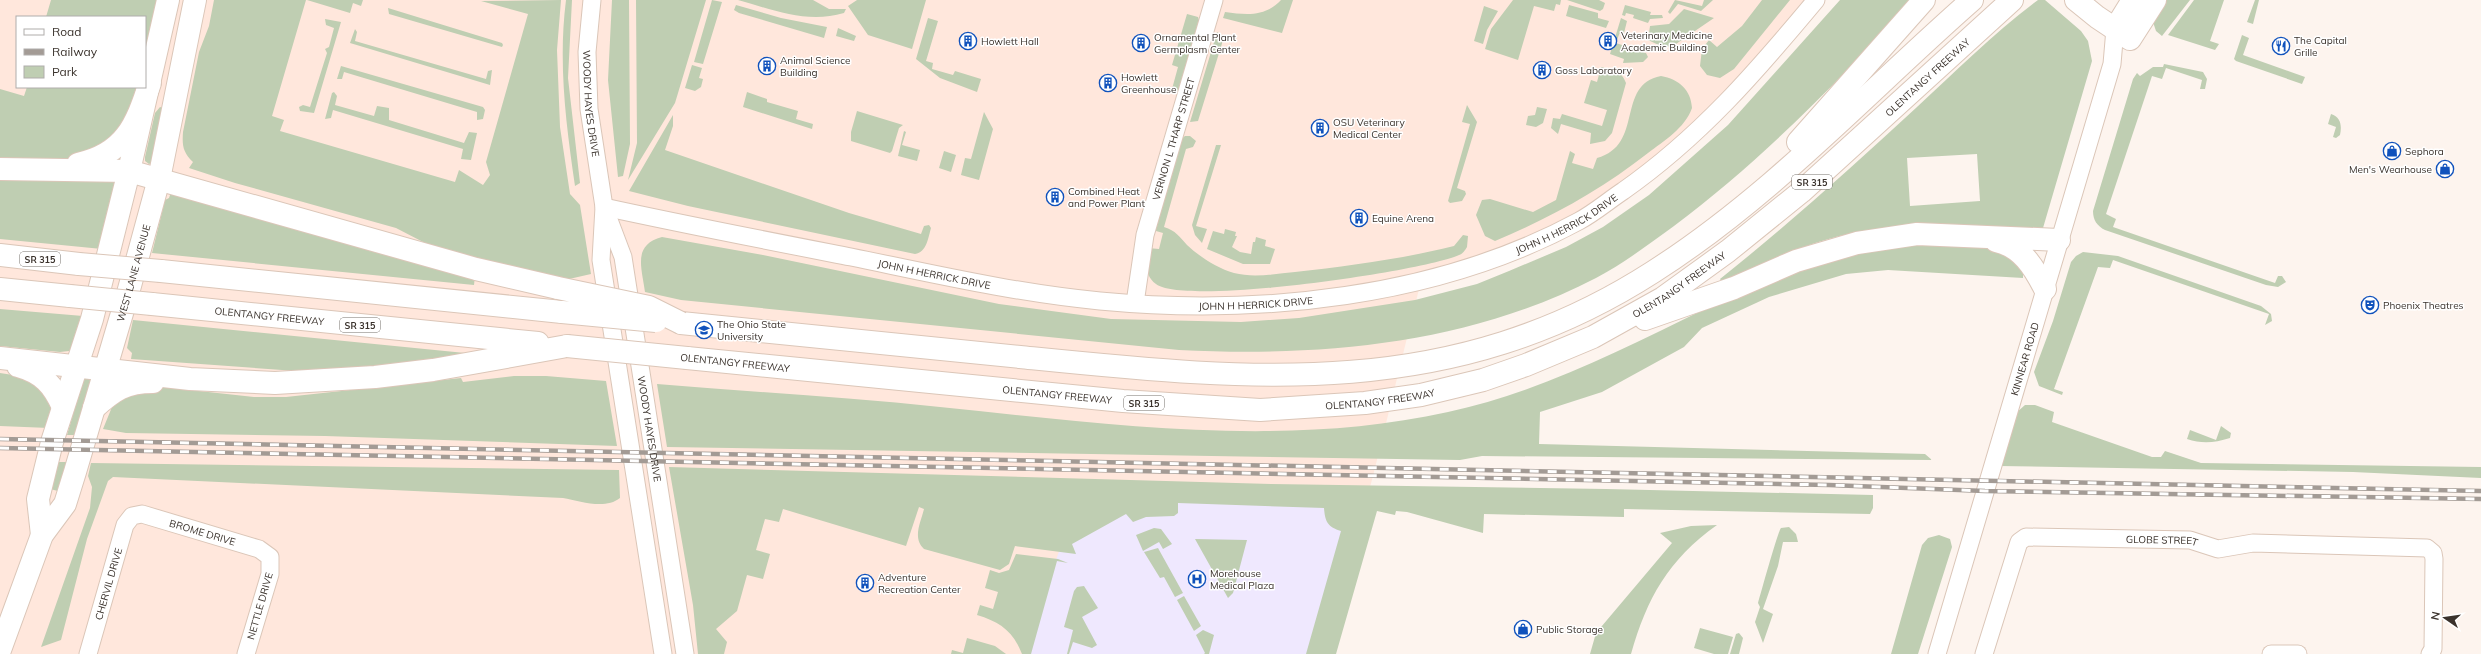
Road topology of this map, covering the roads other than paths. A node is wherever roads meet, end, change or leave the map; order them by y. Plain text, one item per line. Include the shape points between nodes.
1 (168, 0) edge
2 (195, 0) edge
3 (592, 0) edge
4 (1214, 0) edge
5 (1816, 0) edge
6 (1924, 0) edge
7 (1972, 0) edge
8 (2012, 0) edge
9 (2076, 0) edge
10 (2133, 0) edge
11 (2155, 0) edge
12 (2122, 34) junction
13 (150, 83) junction
14 (0, 169) edge
15 (56, 169) junction
16 (129, 171) junction
17 (159, 179) junction
18 (604, 207) junction
19 (1713, 231) junction
20 (1975, 236) junction
21 (2059, 240) junction
22 (0, 255) edge
23 (0, 289) edge
24 (2045, 289) junction
25 (1135, 304) junction
26 (681, 324) junction
27 (1593, 337) junction
28 (567, 346) junction
29 (0, 359) edge
30 (77, 365) junction
31 (106, 368) junction
32 (190, 379) junction
33 (63, 407) junction
34 (94, 408) junction
35 (132, 516) joint
36 (42, 534) junction
37 (270, 557) joint
38 (0, 650) edge
39 (88, 654) edge
40 (246, 654) edge
41 (663, 654) edge
42 (684, 654) edge
43 (1937, 654) edge
44 (1984, 654) edge
45 (2271, 654) edge
46 (2298, 654) edge
47 (2430, 654) edge

1 - 13 main road, WEST LANE AVENUE
2 - 17 main road, WEST LANE AVENUE
3 - 18 street, WOODY HAYES DRIVE via 587,52 589,109
4 - 25 street, VERNON L THARP STREET via 1145,235
5 - 25 street, JOHN H HERRICK DRIVE via 1720,110 1658,166 1581,220 1495,259 1377,291 1257,304
6 - 19 main road via 1808,132
7 - 19 main road, SR 315 via 1784,173
8 - 27 main road, OLENTANGY FREEWAY / SR 315 via 1801,192 1728,251 1662,298
9 - 12 main road
10 - 12 main road
11 - 12 main road
12 - 21 street, KINNEAR ROAD
13 - 15 main road via 142,110 124,141 98,160
13 - 16 main road, WEST LANE AVENUE
14 - 15 main road
15 - 16 main road
16 - 17 main road
16 - 30 main road, WEST LANE AVENUE via 92,319
17 - 26 main road, bridge via 476,269 649,307
17 - 31 main road, WEST LANE AVENUE
18 - 25 street, JOHN H HERRICK DRIVE via 998,287
18 - 41 street, WOODY HAYES DRIVE via 601,260
18 - 42 street, WOODY HAYES DRIVE via 623,257
19 - 26 main road, SR 315 via 1652,273 1586,310 1522,337 1421,364 1366,372 1293,376 1126,368
20 - 21 main road
20 - 24 main road via 2001,242 2019,250 2037,272
20 - 27 main road via 1917,234 1857,243 1796,261 1734,288
21 - 24 street, KINNEAR ROAD
22 - 26 main road, SR 315, bridge
23 - 28 main road, OLENTANGY FREEWAY / SR 315, bridge
24 - 43 street, KINNEAR ROAD
27 - 28 main road, OLENTANGY FREEWAY / SR 315, bridge via 1497,375 1421,395 1365,403 1260,410 1115,400
28 - 32 main road via 433,370 375,377 275,383
29 - 30 main road
29 - 33 main road via 28,368 48,380
30 - 31 main road
30 - 33 main road, WEST LANE AVENUE
31 - 32 main road
31 - 34 main road, WEST LANE AVENUE
32 - 34 main road via 132,382 110,393
33 - 36 main road, WEST LANE AVENUE via 38,499
34 - 36 main road, WEST LANE AVENUE via 65,504
35 - 37 street, BROME DRIVE via 142,514 259,549
35 - 39 street, CHERVIL DRIVE via 125,525
36 - 38 main road, WEST LANE AVENUE
37 - 40 street, NETTLE DRIVE via 270,574
44 - 47 street, GLOBE STREET via 2019,542 2026,537 2190,540 2218,549 2253,543 2431,550 2434,559 2433,649
45 - 46 street

